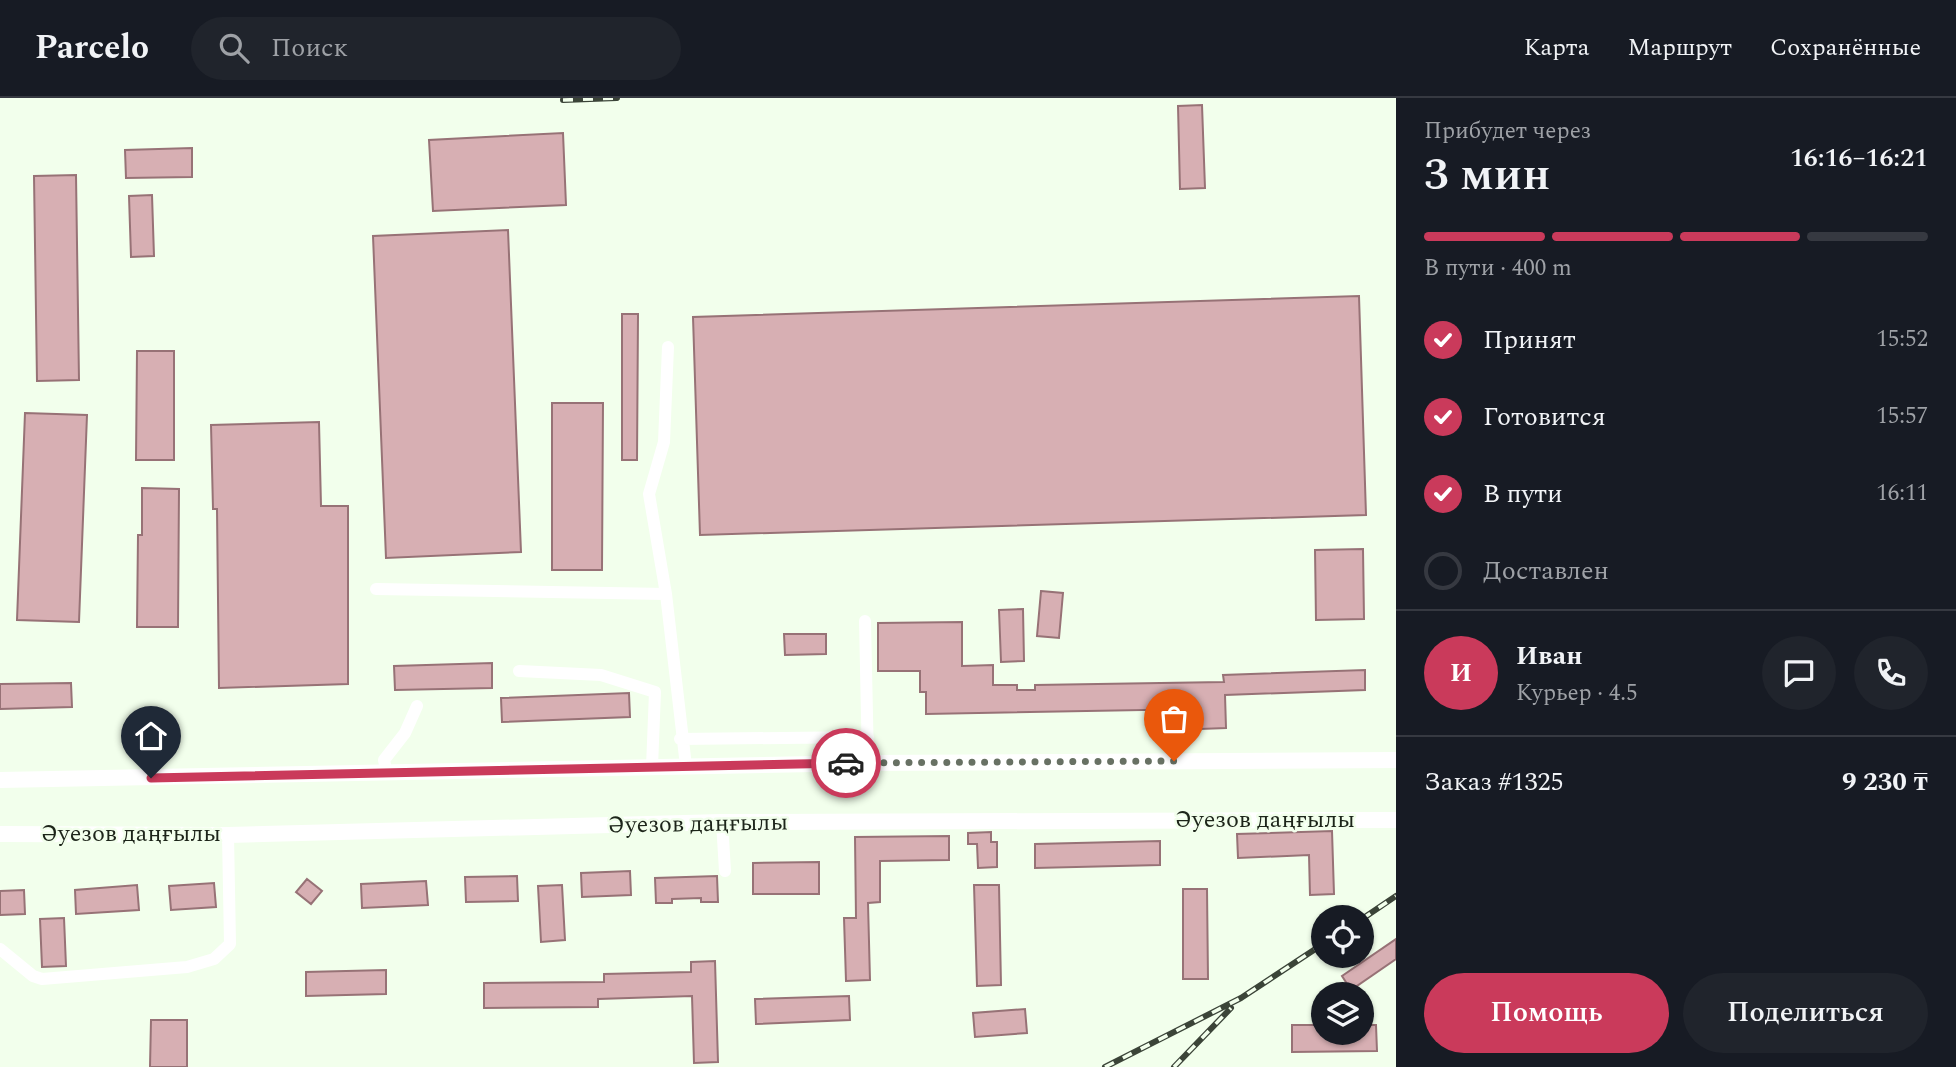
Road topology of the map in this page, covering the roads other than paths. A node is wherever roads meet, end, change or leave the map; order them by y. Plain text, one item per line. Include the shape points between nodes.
1 (668, 347) dead end
2 (376, 589) dead end
3 (666, 594) junction
4 (865, 621) dead end
5 (519, 671) dead end
6 (417, 706) dead end
7 (868, 737) junction
8 (680, 739) junction
9 (1396, 760) edge
10 (868, 763) junction
11 (686, 766) junction
12 (652, 767) junction
13 (387, 774) junction
14 (0, 779) edge
15 (1396, 820) edge
16 (722, 822) junction
17 (0, 834) edge
18 (228, 835) junction
19 (725, 871) dead end
20 (0, 949) edge

1 - 3 lane via 664,442 649,494
2 - 3 lane
3 - 8 lane
4 - 7 lane
5 - 12 lane via 601,675 655,692
6 - 13 lane via 405,733 384,760
7 - 8 lane
7 - 10 lane
8 - 11 lane
9 - 10 main road
10 - 11 main road
11 - 12 main road
12 - 13 main road
13 - 14 main road
15 - 16 main road, Әуезов даңғылы
16 - 18 main road, Әуезов даңғылы
16 - 19 lane
17 - 18 main road, Әуезов даңғылы
18 - 20 lane via 230,944 214,959 187,967 42,979

